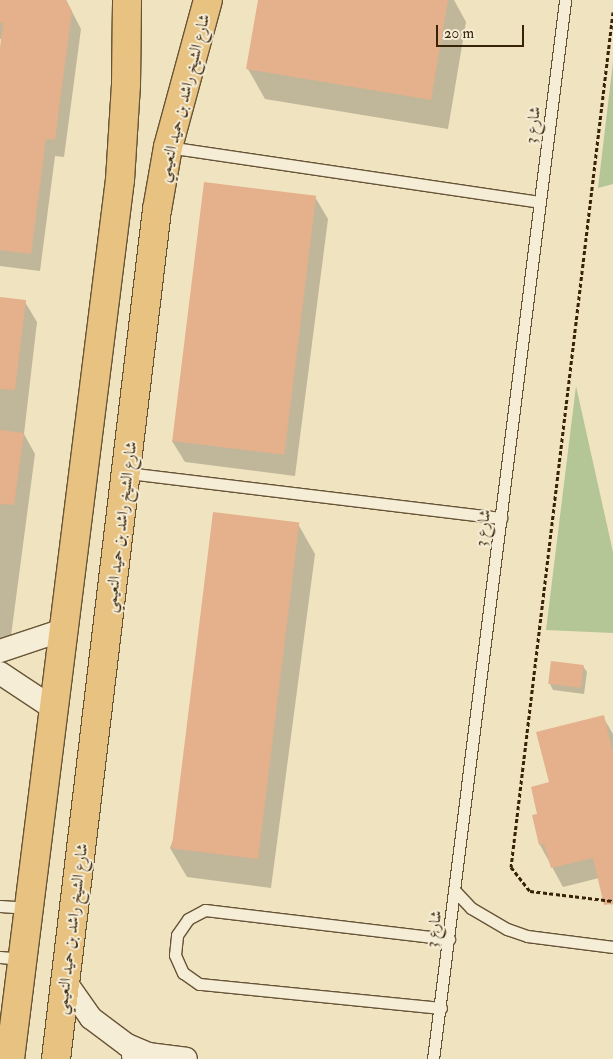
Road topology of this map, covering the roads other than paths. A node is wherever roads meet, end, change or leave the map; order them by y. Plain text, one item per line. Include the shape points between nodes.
1 (127, 0) edge
2 (208, 0) edge
3 (566, 0) edge
4 (168, 147) junction
5 (539, 202) junction
6 (128, 473) junction
7 (501, 518) junction
8 (66, 628) junction
9 (0, 651) edge
10 (0, 673) edge
11 (56, 710) junction
12 (456, 892) junction
13 (0, 906) edge
14 (31, 908) junction
15 (449, 939) junction
16 (613, 947) edge
17 (12, 958) edge
18 (65, 981) junction
19 (440, 1008) junction
20 (148, 1054) junction
21 (10, 1059) edge
22 (56, 1059) edge
23 (120, 1059) edge
24 (186, 1059) edge
25 (433, 1059) edge

1 - 8 main road via 120,180
2 - 4 main road, شارع الشيخ راشد بن حميد النعيمي
3 - 5 lane, شارع 3
4 - 5 lane
4 - 6 main road, شارع الشيخ راشد بن حميد النعيمي
5 - 7 lane, شارع 3
6 - 7 lane
6 - 18 main road, شارع الشيخ راشد بن حميد النعيمي
7 - 12 lane, شارع 3
8 - 9 street
8 - 11 main road
10 - 11 street
11 - 14 main road
12 - 15 lane, شارع 3
12 - 16 lane via 471,908 507,929 527,936
13 - 14 lane
14 - 17 main road
15 - 19 lane, شارع 3
15 - 19 lane via 205,910 188,919 177,935 175,955 179,964 183,972 199,984
17 - 21 main road
18 - 20 street via 91,1018 127,1045
18 - 22 main road, شارع الشيخ راشد بن حميد النعيمي
19 - 25 lane, شارع 3
20 - 23 street
20 - 24 street

